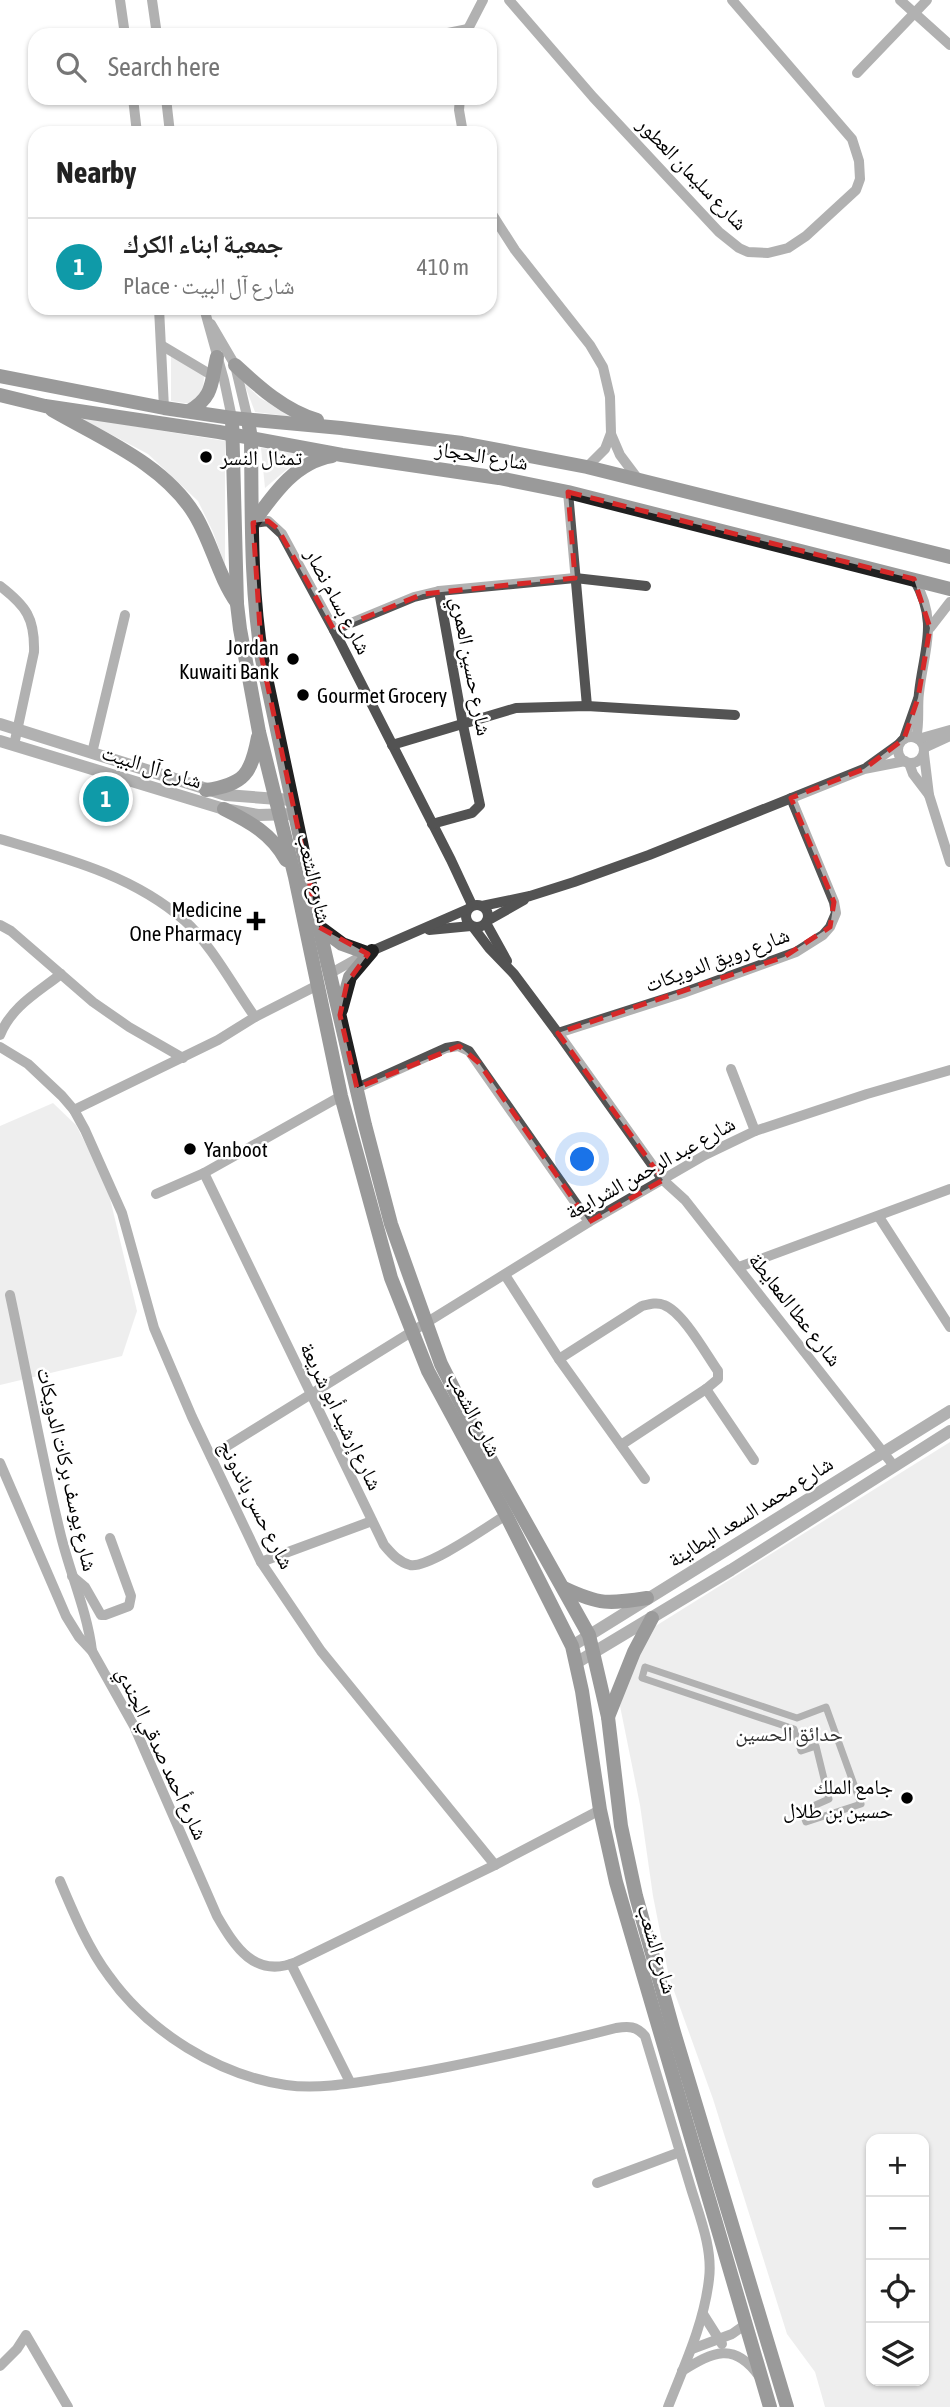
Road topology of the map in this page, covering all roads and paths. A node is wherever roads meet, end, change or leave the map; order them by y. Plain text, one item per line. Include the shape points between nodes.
1 (120, 0) edge
2 (152, 0) edge
3 (483, 0) edge
4 (509, 0) edge
5 (732, 0) edge
6 (900, 0) edge
7 (927, 0) edge
8 (915, 13) junction
9 (124, 28) edge
10 (156, 28) edge
11 (469, 28) edge
12 (950, 46) edge
13 (857, 73) dead end
14 (134, 105) edge
15 (167, 105) edge
16 (459, 105) edge
17 (136, 126) edge
18 (169, 126) edge
19 (462, 126) edge
20 (497, 222) edge
21 (159, 315) edge
22 (206, 315) edge
23 (208, 321) junction
24 (161, 345) junction
25 (217, 357) junction
26 (235, 365) junction
27 (0, 376) edge
28 (213, 376) junction
29 (0, 395) edge
30 (45, 406) junction
31 (164, 408) junction
32 (189, 411) junction
33 (232, 418) junction
34 (248, 420) junction
35 (341, 428) junction
36 (611, 433) junction
37 (233, 435) junction
38 (251, 439) junction
39 (342, 455) junction
40 (587, 467) junction
41 (638, 479) junction
42 (568, 492) junction
43 (253, 523) junction
44 (950, 557) edge
45 (575, 578) junction
46 (914, 579) junction
47 (0, 586) edge
48 (646, 586) dead end
49 (950, 589) edge
50 (439, 591) junction
51 (950, 602) edge
52 (237, 604) junction
53 (125, 615) dead end
54 (930, 628) junction
55 (334, 630) junction
56 (918, 698) junction
57 (587, 706) junction
58 (735, 715) dead end
59 (0, 724) edge
60 (463, 725) junction
61 (18, 729) junction
62 (950, 730) edge
63 (259, 732) junction
64 (950, 736) edge
65 (0, 741) edge
66 (902, 741) junction
67 (14, 745) junction
68 (392, 745) junction
69 (921, 745) junction
70 (92, 753) junction
71 (907, 762) junction
72 (863, 769) junction
73 (206, 790) junction
74 (929, 795) junction
75 (791, 798) junction
76 (293, 807) junction
77 (277, 808) junction
78 (224, 809) junction
79 (432, 824) junction
80 (0, 839) edge
81 (950, 862) edge
82 (295, 877) junction
83 (530, 896) junction
84 (474, 907) junction
85 (486, 922) junction
86 (0, 925) edge
87 (472, 926) junction
88 (319, 927) junction
89 (422, 931) junction
90 (370, 952) junction
91 (61, 974) junction
92 (331, 974) junction
93 (514, 974) junction
94 (316, 986) junction
95 (340, 1015) junction
96 (255, 1017) junction
97 (558, 1033) junction
98 (0, 1035) edge
99 (0, 1047) edge
100 (183, 1058) junction
101 (731, 1069) dead end
102 (950, 1070) edge
103 (357, 1088) junction
104 (341, 1096) junction
105 (74, 1110) junction
106 (755, 1131) junction
107 (204, 1173) junction
108 (663, 1180) junction
109 (950, 1189) edge
110 (156, 1194) dead end
111 (880, 1217) junction
112 (589, 1222) junction
113 (739, 1267) junction
114 (505, 1275) junction
115 (9, 1295) dead end
116 (426, 1324) junction
117 (950, 1327) edge
118 (412, 1332) junction
119 (559, 1359) junction
120 (706, 1389) junction
121 (310, 1396) junction
122 (950, 1411) edge
123 (950, 1431) edge
124 (621, 1445) junction
125 (883, 1451) junction
126 (211, 1456) junction
127 (754, 1460) dead end
128 (0, 1463) edge
129 (894, 1466) junction
130 (645, 1479) dead end
131 (506, 1515) junction
132 (372, 1521) junction
133 (110, 1538) dead end
134 (261, 1562) junction
135 (71, 1576) junction
136 (564, 1588) junction
137 (647, 1598) junction
138 (652, 1618) junction
139 (589, 1635) junction
140 (572, 1646) junction
141 (92, 1651) junction
142 (595, 1654) junction
143 (576, 1663) junction
144 (645, 1667) joint
145 (608, 1717) junction
146 (600, 1810) junction
147 (495, 1865) junction
148 (60, 1881) dead end
149 (290, 1964) junction
150 (350, 2082) junction
151 (680, 2152) junction
152 (597, 2183) dead end
153 (729, 2239) junction
154 (703, 2314) junction
155 (746, 2324) junction
156 (718, 2339) junction
157 (692, 2349) junction
158 (728, 2353) junction
159 (0, 2366) edge
160 (682, 2371) junction
161 (763, 2382) junction
162 (68, 2407) edge
163 (668, 2407) edge
164 (770, 2407) edge
165 (787, 2407) edge

1 - 9 street
2 - 10 street
3 - 11 street
4 - 5 street, شارع سليمان العطور via 719,232 748,253 768,253 788,248 806,236 856,190 861,170 852,139
6 - 8 street
7 - 8 street
8 - 12 street
8 - 13 street
14 - 17 street
15 - 18 street
16 - 19 street
20 - 36 street via 598,357 607,378
21 - 24 street
22 - 23 street
23 - 25 street
23 - 26 street
24 - 28 street
24 - 31 street
25 - 28 main road
25 - 33 street
26 - 34 street
26 - 35 main road via 300,415
27 - 31 main road, شارع الحجاز
28 - 32 main road via 208,395
29 - 30 main road, شارع الحجاز
30 - 37 main road, شارع الحجاز
30 - 52 main road via 132,455 175,490 196,516
31 - 32 main road, شارع الحجاز
32 - 33 main road, شارع الحجاز
33 - 34 main road, شارع الحجاز
33 - 37 main road, شارع الشعب
34 - 35 main road, شارع الحجاز
34 - 38 main road, شارع الشعب
35 - 40 main road, شارع الحجاز via 463,443
36 - 40 street via 605,449
36 - 41 street
37 - 38 main road, شارع الحجاز
37 - 52 main road, شارع الشعب
38 - 39 main road, شارع الحجاز
38 - 43 main road, شارع الشعب
39 - 42 main road, شارع الحجاز
39 - 43 main road via 296,471
40 - 41 main road, شارع الحجاز
41 - 44 main road, شارع الحجاز
42 - 45 street
42 - 46 main road, شارع الحجاز
43 - 55 street, شارع بسام نصار via 268,522 278,529
43 - 76 main road, شارع الشعب via 257,627
45 - 48 street
45 - 50 street
45 - 57 street
46 - 49 main road, شارع الحجاز
46 - 54 street
47 - 61 street via 32,621 34,652
50 - 55 street, شارع حسين العمري
50 - 60 street, شارع حسين العمري
51 - 54 street
52 - 63 main road, شارع الشعب
53 - 70 street
54 - 56 street
55 - 68 street, شارع بسام نصار
56 - 66 street
56 - 69 street
57 - 58 street
57 - 60 street via 516,708
59 - 61 street, شارع آل البيت
60 - 68 street
60 - 79 street, شارع حسين العمري via 480,805 472,813
61 - 67 street
61 - 70 street, شارع آل البيت
62 - 69 street
63 - 73 main road via 254,761 244,777
63 - 77 main road, شارع الشعب
64 - 69 street
65 - 67 street, شارع آل البيت
66 - 69 street
66 - 71 street via 898,754
66 - 72 street
67 - 78 street, شارع آل البيت
68 - 79 street, شارع بسام نصار
69 - 71 street via 919,760
69 - 74 street
70 - 73 street, شارع آل البيت
71 - 72 street
71 - 74 street
72 - 75 street
73 - 77 street, شارع آل البيت
74 - 81 street
75 - 83 street
75 - 97 street, شارع رويق الدويكات via 834,902 834,920 823,935 783,957
76 - 77 street, شارع آل البيت
76 - 88 main road, شارع الشعب
77 - 78 street, شارع آل البيت via 258,815
77 - 82 main road, شارع الشعب
78 - 82 main road via 268,835
79 - 84 street, شارع بسام نصار
80 - 96 street via 113,876 164,905 201,939
82 - 94 main road, شارع الشعب
83 - 84 street
83 - 85 street
84 - 85 street via 488,914
84 - 87 street via 466,918
84 - 89 street
85 - 87 street
85 - 93 street
86 - 91 street
87 - 89 street
87 - 93 street
88 - 90 main road via 336,941
88 - 92 main road, شارع الشعب
89 - 90 street
90 - 92 street
90 - 95 main road via 351,976
91 - 98 street via 22,1003
91 - 100 street via 129,1027
92 - 95 main road, شارع الشعب
93 - 97 street
94 - 96 street
94 - 104 main road, شارع الشعب
95 - 103 main road, شارع الشعب
96 - 100 street
97 - 108 street
99 - 105 street, شارع حسن باندونج via 28,1064
100 - 105 street
101 - 106 street
102 - 106 street, شارع عبد الرحمن الشرايعة
103 - 112 street via 446,1048 458,1046 469,1051
103 - 116 main road, شارع الشعب via 391,1224
104 - 107 street
104 - 118 main road, شارع الشعب via 391,1278
105 - 126 street, شارع حسن باندونج via 122,1213 154,1328
106 - 108 street, شارع عبد الرحمن الشرايعة
107 - 110 street
107 - 121 street, شارع إرشيد أبو شريعة
108 - 112 street, شارع عبد الرحمن الشرايعة
108 - 113 street, شارع عطا المعايطة via 685,1199
109 - 111 street
111 - 113 street
111 - 117 street
112 - 114 street, شارع عبد الرحمن الشرايعة
113 - 125 street, شارع عطا المعايطة
114 - 116 street, شارع عبد الرحمن الشرايعة
114 - 119 street
115 - 135 street, شارع يوسف بركات الدويكات
116 - 118 street, شارع عبد الرحمن الشرايعة
116 - 136 main road, شارع الشعب via 464,1410
118 - 121 street, شارع عبد الرحمن الشرايعة
118 - 131 main road, شارع الشعب via 438,1391
119 - 120 street via 642,1306 664,1304 682,1319 718,1371 718,1379
119 - 124 street
120 - 124 street
120 - 127 street
121 - 126 street, شارع عبد الرحمن الشرايعة
121 - 132 street, شارع إرشيد أبو شريعة
122 - 125 street, شارع محمد السعد البطاينة
123 - 129 street, شارع محمد السعد البطاينة
124 - 130 street
125 - 129 street, شارع عطا المعايطة
125 - 137 street, شارع محمد السعد البطاينة
126 - 134 street, شارع حسن باندونج
128 - 141 street, شارع أحمد صدقي الجندي via 66,1616
129 - 138 street, شارع محمد السعد البطاينة
131 - 132 street, شارع إرشيد أبو شريعة via 419,1565 397,1559
131 - 140 main road, شارع الشعب
132 - 134 street
133 - 135 street via 131,1596 129,1606 101,1615 85,1587
134 - 147 street, شارع حسن باندونج via 321,1651
135 - 141 street, شارع يوسف بركات الدويكات
136 - 137 main road via 598,1603
136 - 139 main road, شارع الشعب
137 - 139 street, شارع محمد السعد البطاينة
138 - 142 street, شارع محمد السعد البطاينة
138 - 145 main road
139 - 140 street, شارع محمد السعد البطاينة
139 - 142 main road, شارع الشعب
140 - 143 main road, شارع الشعب
141 - 149 street, شارع أحمد صدقي الجندي via 142,1744 217,1916 234,1944 258,1964
142 - 143 street, شارع محمد السعد البطاينة
142 - 145 main road, شارع الشعب
143 - 146 main road, شارع الشعب
144 - 144 street via 642,1678 794,1729 801,1751 816,1746 829,1799 802,1811 806,1822 861,1804 826,1707 797,1718
145 - 153 main road, شارع الشعب via 631,1875
146 - 147 street
146 - 153 main road, شارع الشعب via 617,1882
147 - 149 street
148 - 150 street via 108,1976 166,2032 239,2074 289,2085
149 - 150 street
150 - 151 street via 461,2066 635,2027 645,2036
151 - 152 street
151 - 154 street via 709,2261
153 - 155 main road, شارع الشعب
153 - 165 main road, شارع الشعب
154 - 156 street
154 - 157 street
155 - 156 street
155 - 161 main road, شارع الشعب
156 - 157 street
156 - 158 street
157 - 160 street
158 - 160 street via 710,2355
158 - 161 street via 740,2356
159 - 162 street via 26,2335
160 - 163 street
161 - 164 main road, شارع الشعب

